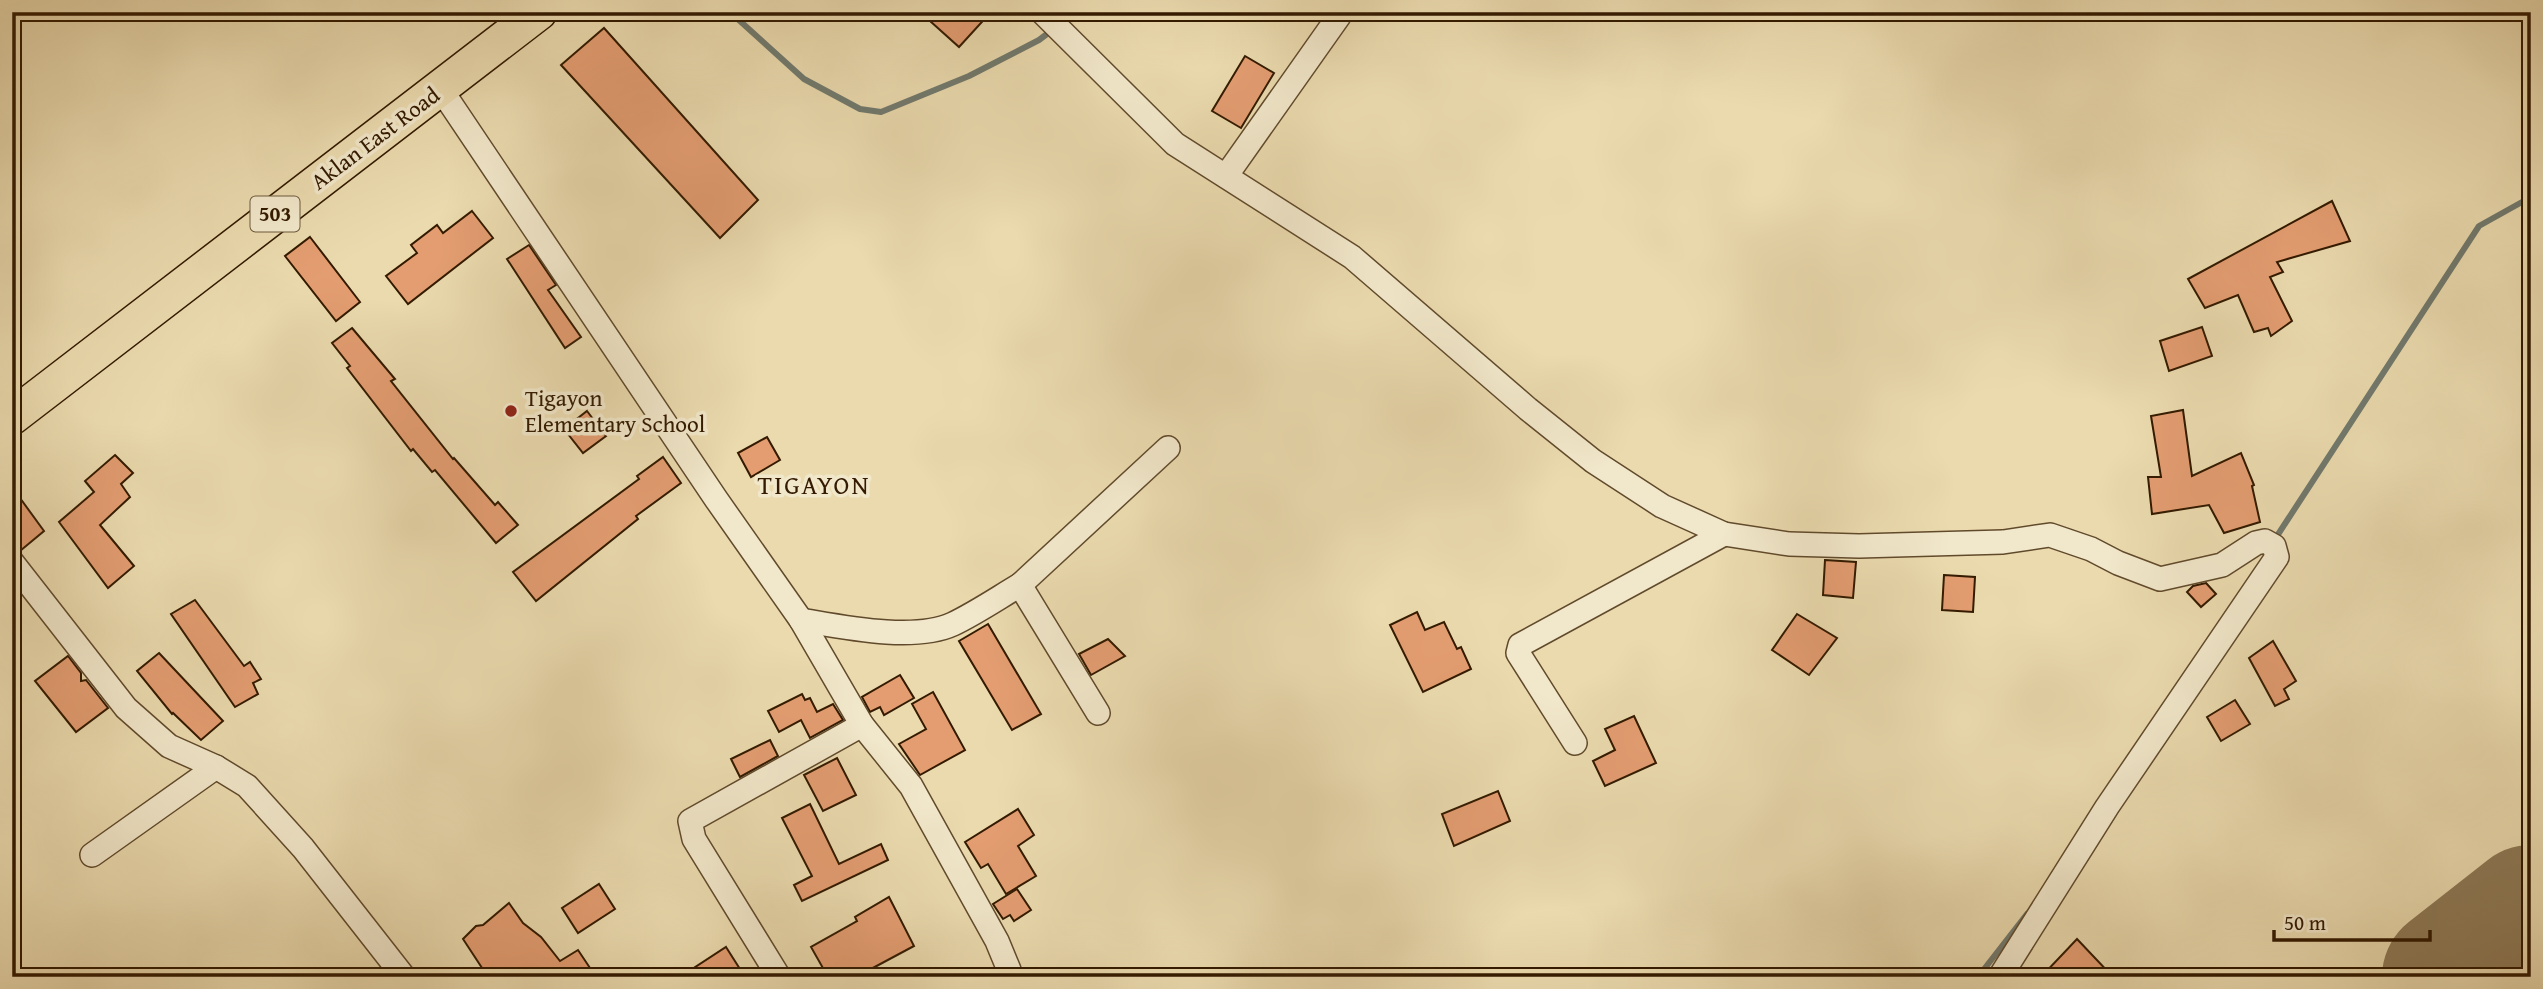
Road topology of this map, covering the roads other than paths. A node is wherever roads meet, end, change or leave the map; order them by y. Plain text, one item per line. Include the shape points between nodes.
1 (539, 12) edge
2 (1042, 12) edge
3 (1339, 16) dead end
4 (440, 88) junction
5 (1226, 176) junction
6 (12, 417) edge
7 (1168, 448) dead end
8 (1724, 534) junction
9 (12, 562) edge
10 (1020, 585) junction
11 (801, 620) junction
12 (1098, 713) dead end
13 (862, 725) junction
14 (1575, 743) dead end
15 (216, 767) junction
16 (92, 855) dead end
17 (404, 977) edge
18 (779, 977) edge
19 (1004, 977) edge
20 (2000, 977) edge

1 - 4 main road, Aklan East Road / 503
2 - 5 street via 1175,144
3 - 5 street
4 - 6 main road, Aklan East Road / 503
4 - 11 street
5 - 8 street via 1352,257 1593,461 1662,506
7 - 10 street
8 - 14 street via 1520,645 1518,653
8 - 20 street via 1788,544 1858,546 2003,542 2050,535 2160,579 2222,565 2256,543 2274,546 2277,557 2107,807
9 - 15 street via 126,708 169,746
10 - 11 street via 951,625 920,631 876,632
10 - 12 street
11 - 13 street
13 - 18 street via 691,821 704,857
13 - 19 street via 911,786 998,941 1009,970
15 - 16 street
15 - 17 street via 247,786 303,848

